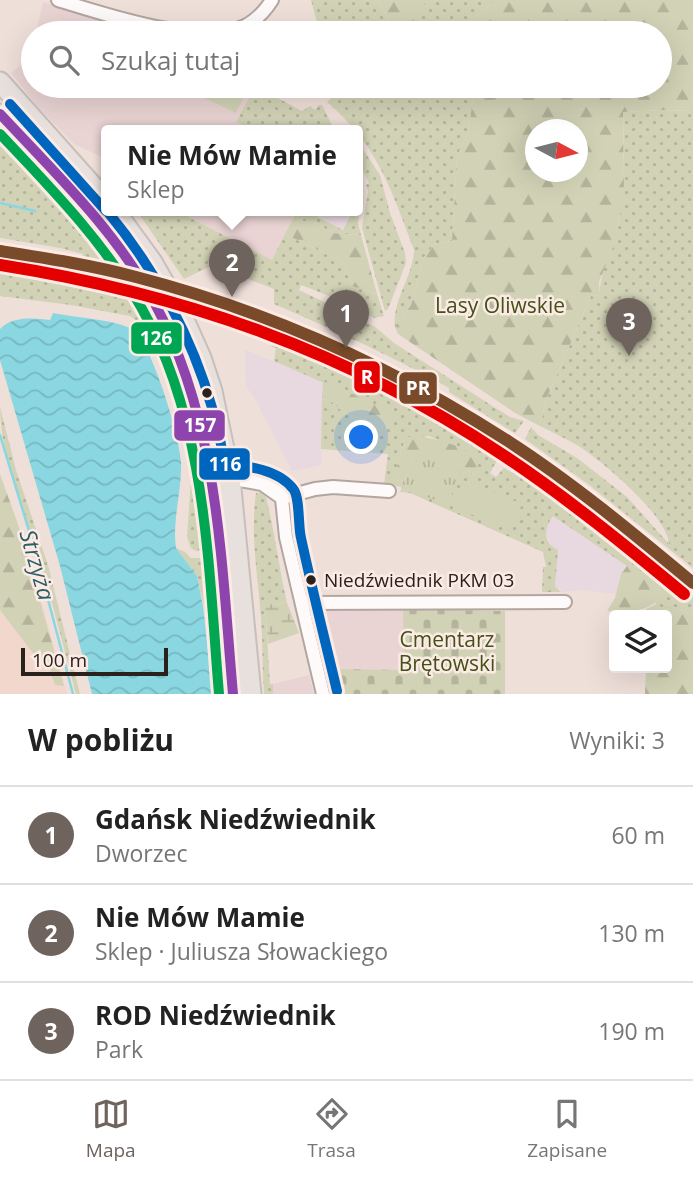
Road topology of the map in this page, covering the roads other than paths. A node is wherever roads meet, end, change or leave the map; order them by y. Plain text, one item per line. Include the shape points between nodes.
1 (58, 0) edge
2 (272, 0) edge
3 (132, 21) edge
4 (251, 21) edge
5 (0, 82) edge
6 (0, 114) edge
7 (101, 195) edge
8 (119, 216) edge
9 (221, 479) junction
10 (389, 491) dead end
11 (282, 498) junction
12 (565, 602) dead end
13 (302, 603) junction
14 (233, 694) edge
15 (251, 694) edge
16 (323, 694) edge

1 - 3 street
2 - 4 street
5 - 7 main road
6 - 9 main road via 117,247 153,300 173,337
8 - 9 main road via 152,262 201,358 223,435
9 - 11 street via 262,484
9 - 14 main road
9 - 15 main road
10 - 11 street via 333,486
11 - 13 street
12 - 13 street
13 - 16 street

